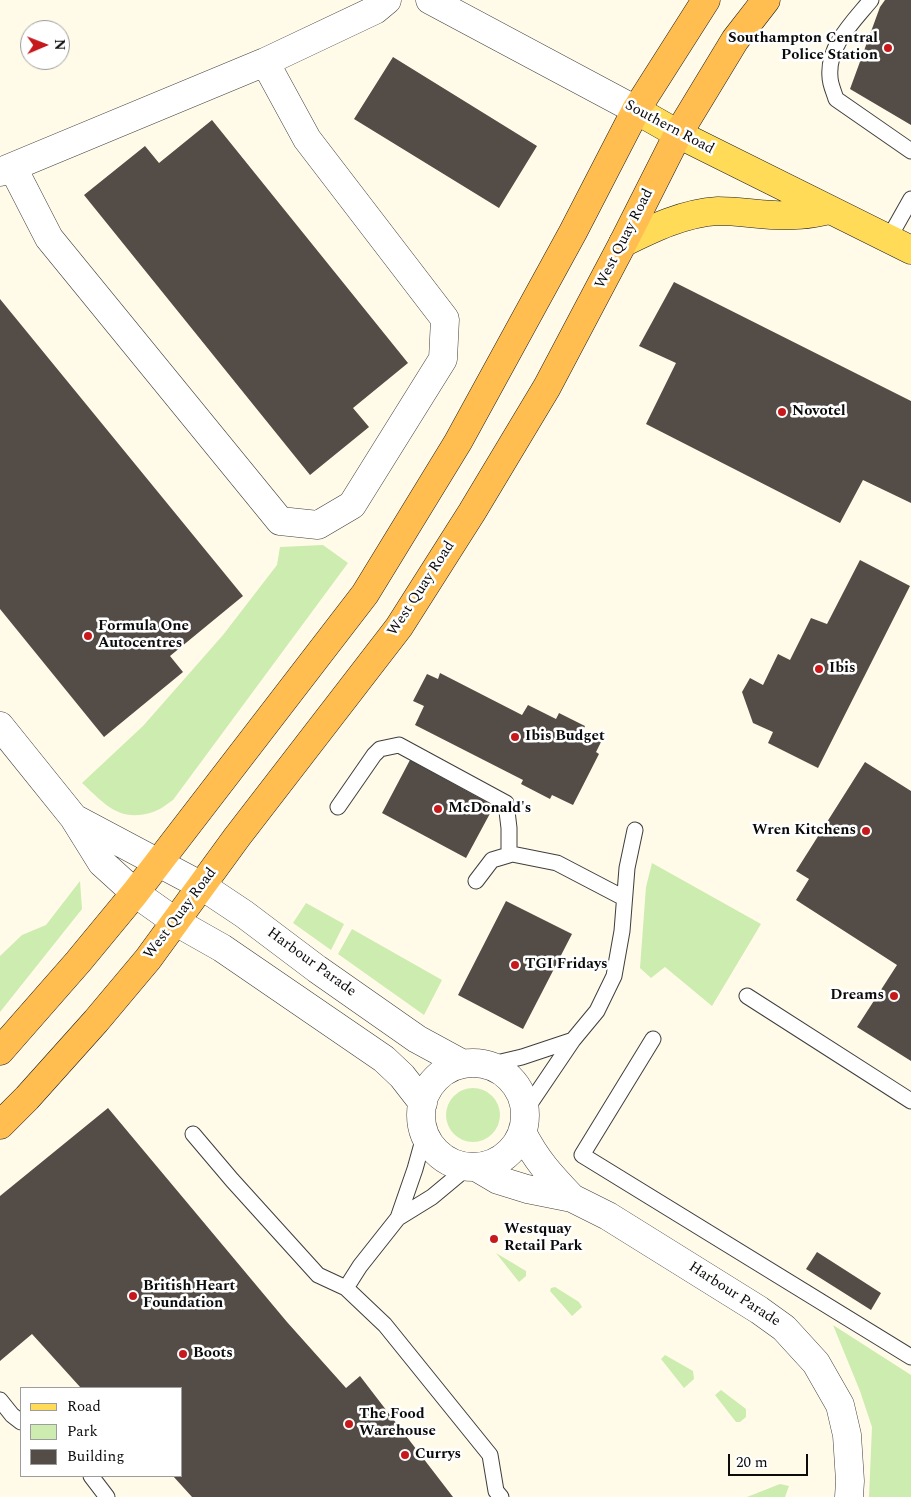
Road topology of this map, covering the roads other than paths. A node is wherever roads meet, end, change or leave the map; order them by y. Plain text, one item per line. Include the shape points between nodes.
1 (387, 0) edge
2 (430, 0) edge
3 (706, 0) edge
4 (766, 0) edge
5 (871, 0) edge
6 (265, 62) junction
7 (636, 110) junction
8 (678, 134) junction
9 (911, 151) edge
10 (6, 170) edge
11 (911, 198) edge
12 (830, 210) junction
13 (623, 243) junction
14 (900, 244) edge
15 (0, 726) edge
16 (338, 807) dead end
17 (74, 818) junction
18 (634, 830) dead end
19 (509, 855) junction
20 (158, 862) junction
21 (476, 881) dead end
22 (202, 886) junction
23 (135, 892) junction
24 (624, 898) junction
25 (176, 922) junction
26 (747, 996) dead end
27 (653, 1039) dead end
28 (573, 1040) junction
29 (0, 1051) edge
30 (475, 1065) junction
31 (911, 1101) edge
32 (423, 1103) junction
33 (524, 1122) junction
34 (0, 1124) edge
35 (425, 1133) junction
36 (193, 1134) dead end
37 (472, 1167) junction
38 (572, 1198) junction
39 (398, 1218) junction
40 (346, 1288) junction
41 (911, 1357) edge
42 (0, 1400) edge
43 (20, 1421) edge
44 (92, 1477) edge
45 (107, 1497) edge
46 (501, 1497) edge
47 (849, 1497) edge

1 - 6 street via 375,10
2 - 7 street, Southern Road
3 - 7 highway
4 - 8 highway, West Quay Road via 735,40
5 - 9 lane via 842,35 833,54 829,76 836,99
6 - 10 street
6 - 10 street via 307,139 446,319 443,359 352,505 318,525 280,521 49,238
7 - 8 main road, Southern Road
7 - 20 highway via 458,442 365,594
8 - 12 main road, Southern Road
8 - 13 highway, West Quay Road
11 - 14 lane
12 - 13 main road via 796,216 702,213 648,230
12 - 14 main road, Southern Road
13 - 22 highway, West Quay Road via 547,387 400,626
15 - 17 street
16 - 19 lane via 374,754 380,749 399,745 506,803
17 - 20 street, Harbour Parade
17 - 23 street via 102,863
18 - 24 lane
19 - 21 lane via 492,860
19 - 24 lane via 557,863
20 - 22 street, Harbour Parade
20 - 23 highway
22 - 25 highway, West Quay Road
22 - 30 street, Harbour Parade via 417,1039
23 - 25 street
23 - 29 highway
24 - 28 lane via 614,976 597,1011
25 - 32 street via 222,948 384,1059
25 - 34 highway, West Quay Road via 96,1021
26 - 31 lane
27 - 41 lane via 582,1154
28 - 30 lane via 522,1057
28 - 33 lane
30 - 32 street via 449,1069 428,1090
30 - 33 street via 502,1072 514,1082 521,1096
32 - 35 street via 421,1118
33 - 37 street via 516,1146 505,1156 491,1164
33 - 38 street, Harbour Parade via 533,1153
35 - 37 street via 442,1156 454,1164
35 - 39 lane
36 - 40 lane via 318,1275
37 - 38 street, Harbour Parade via 498,1180
37 - 39 lane
38 - 47 street, Harbour Parade via 608,1216 784,1328 816,1363 840,1405 847,1435
39 - 40 lane
40 - 46 lane via 385,1325 490,1455 496,1491
42 - 43 lane
44 - 45 lane

